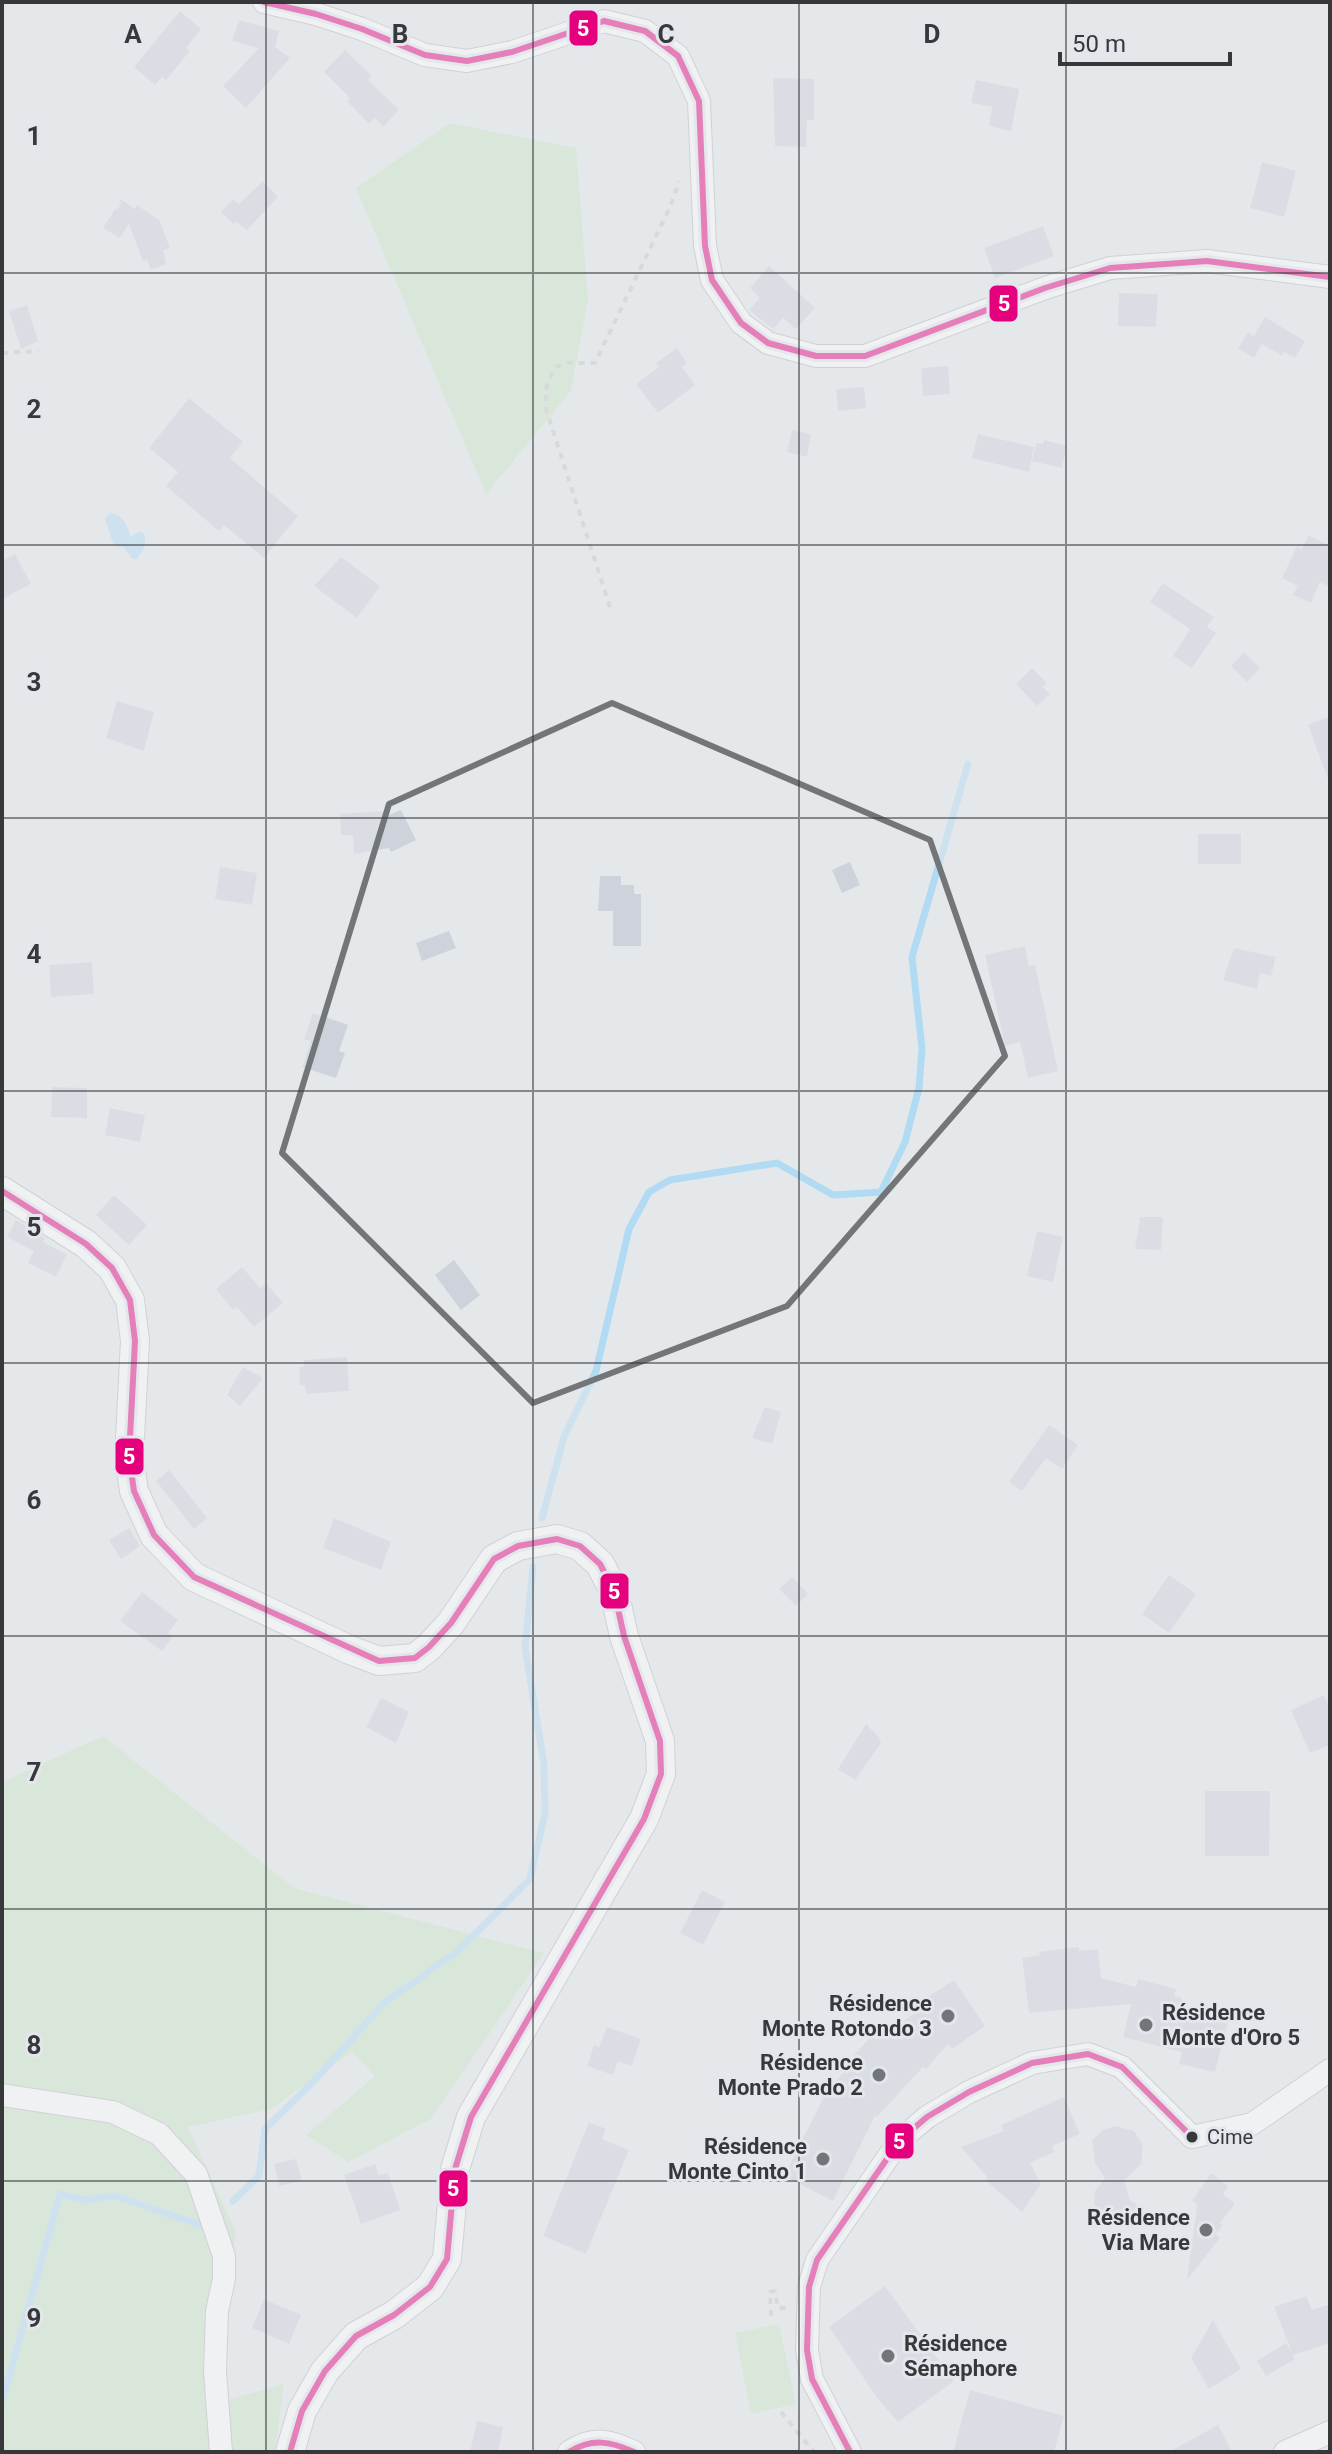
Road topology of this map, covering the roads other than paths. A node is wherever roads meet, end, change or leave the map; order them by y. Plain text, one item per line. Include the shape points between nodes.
1 (264, 2) edge
2 (1330, 277) edge
3 (2, 1191) edge
4 (1330, 2070) edge
5 (2, 2095) edge
6 (1330, 2432) edge
7 (221, 2452) edge
8 (290, 2452) edge
9 (569, 2452) edge
10 (634, 2452) edge
11 (850, 2452) edge
12 (1285, 2452) edge

1 - 2 street via 362,29 425,55 467,61 604,21 645,31 678,56 699,101 705,246 712,280 741,323 768,343 816,356 865,356 1110,268 1207,261
3 - 8 main road via 86,1244 112,1268 130,1300 135,1341 129,1457 134,1491 154,1535 194,1577 379,1661 415,1658 429,1647 494,1559 518,1546 557,1539 580,1546 600,1564 614,1591 660,1741 661,1774 644,1819 471,2117 455,2169 447,2259 430,2287 356,2336 325,2371 302,2411
4 - 11 street via 1252,2124 1192,2137 1122,2067 1088,2054 1032,2063 927,2117 900,2140 817,2260 809,2287 807,2350 812,2379
5 - 7 street via 113,2112 159,2134 196,2174 224,2256 215,2371
6 - 12 street
9 - 10 street via 594,2440

